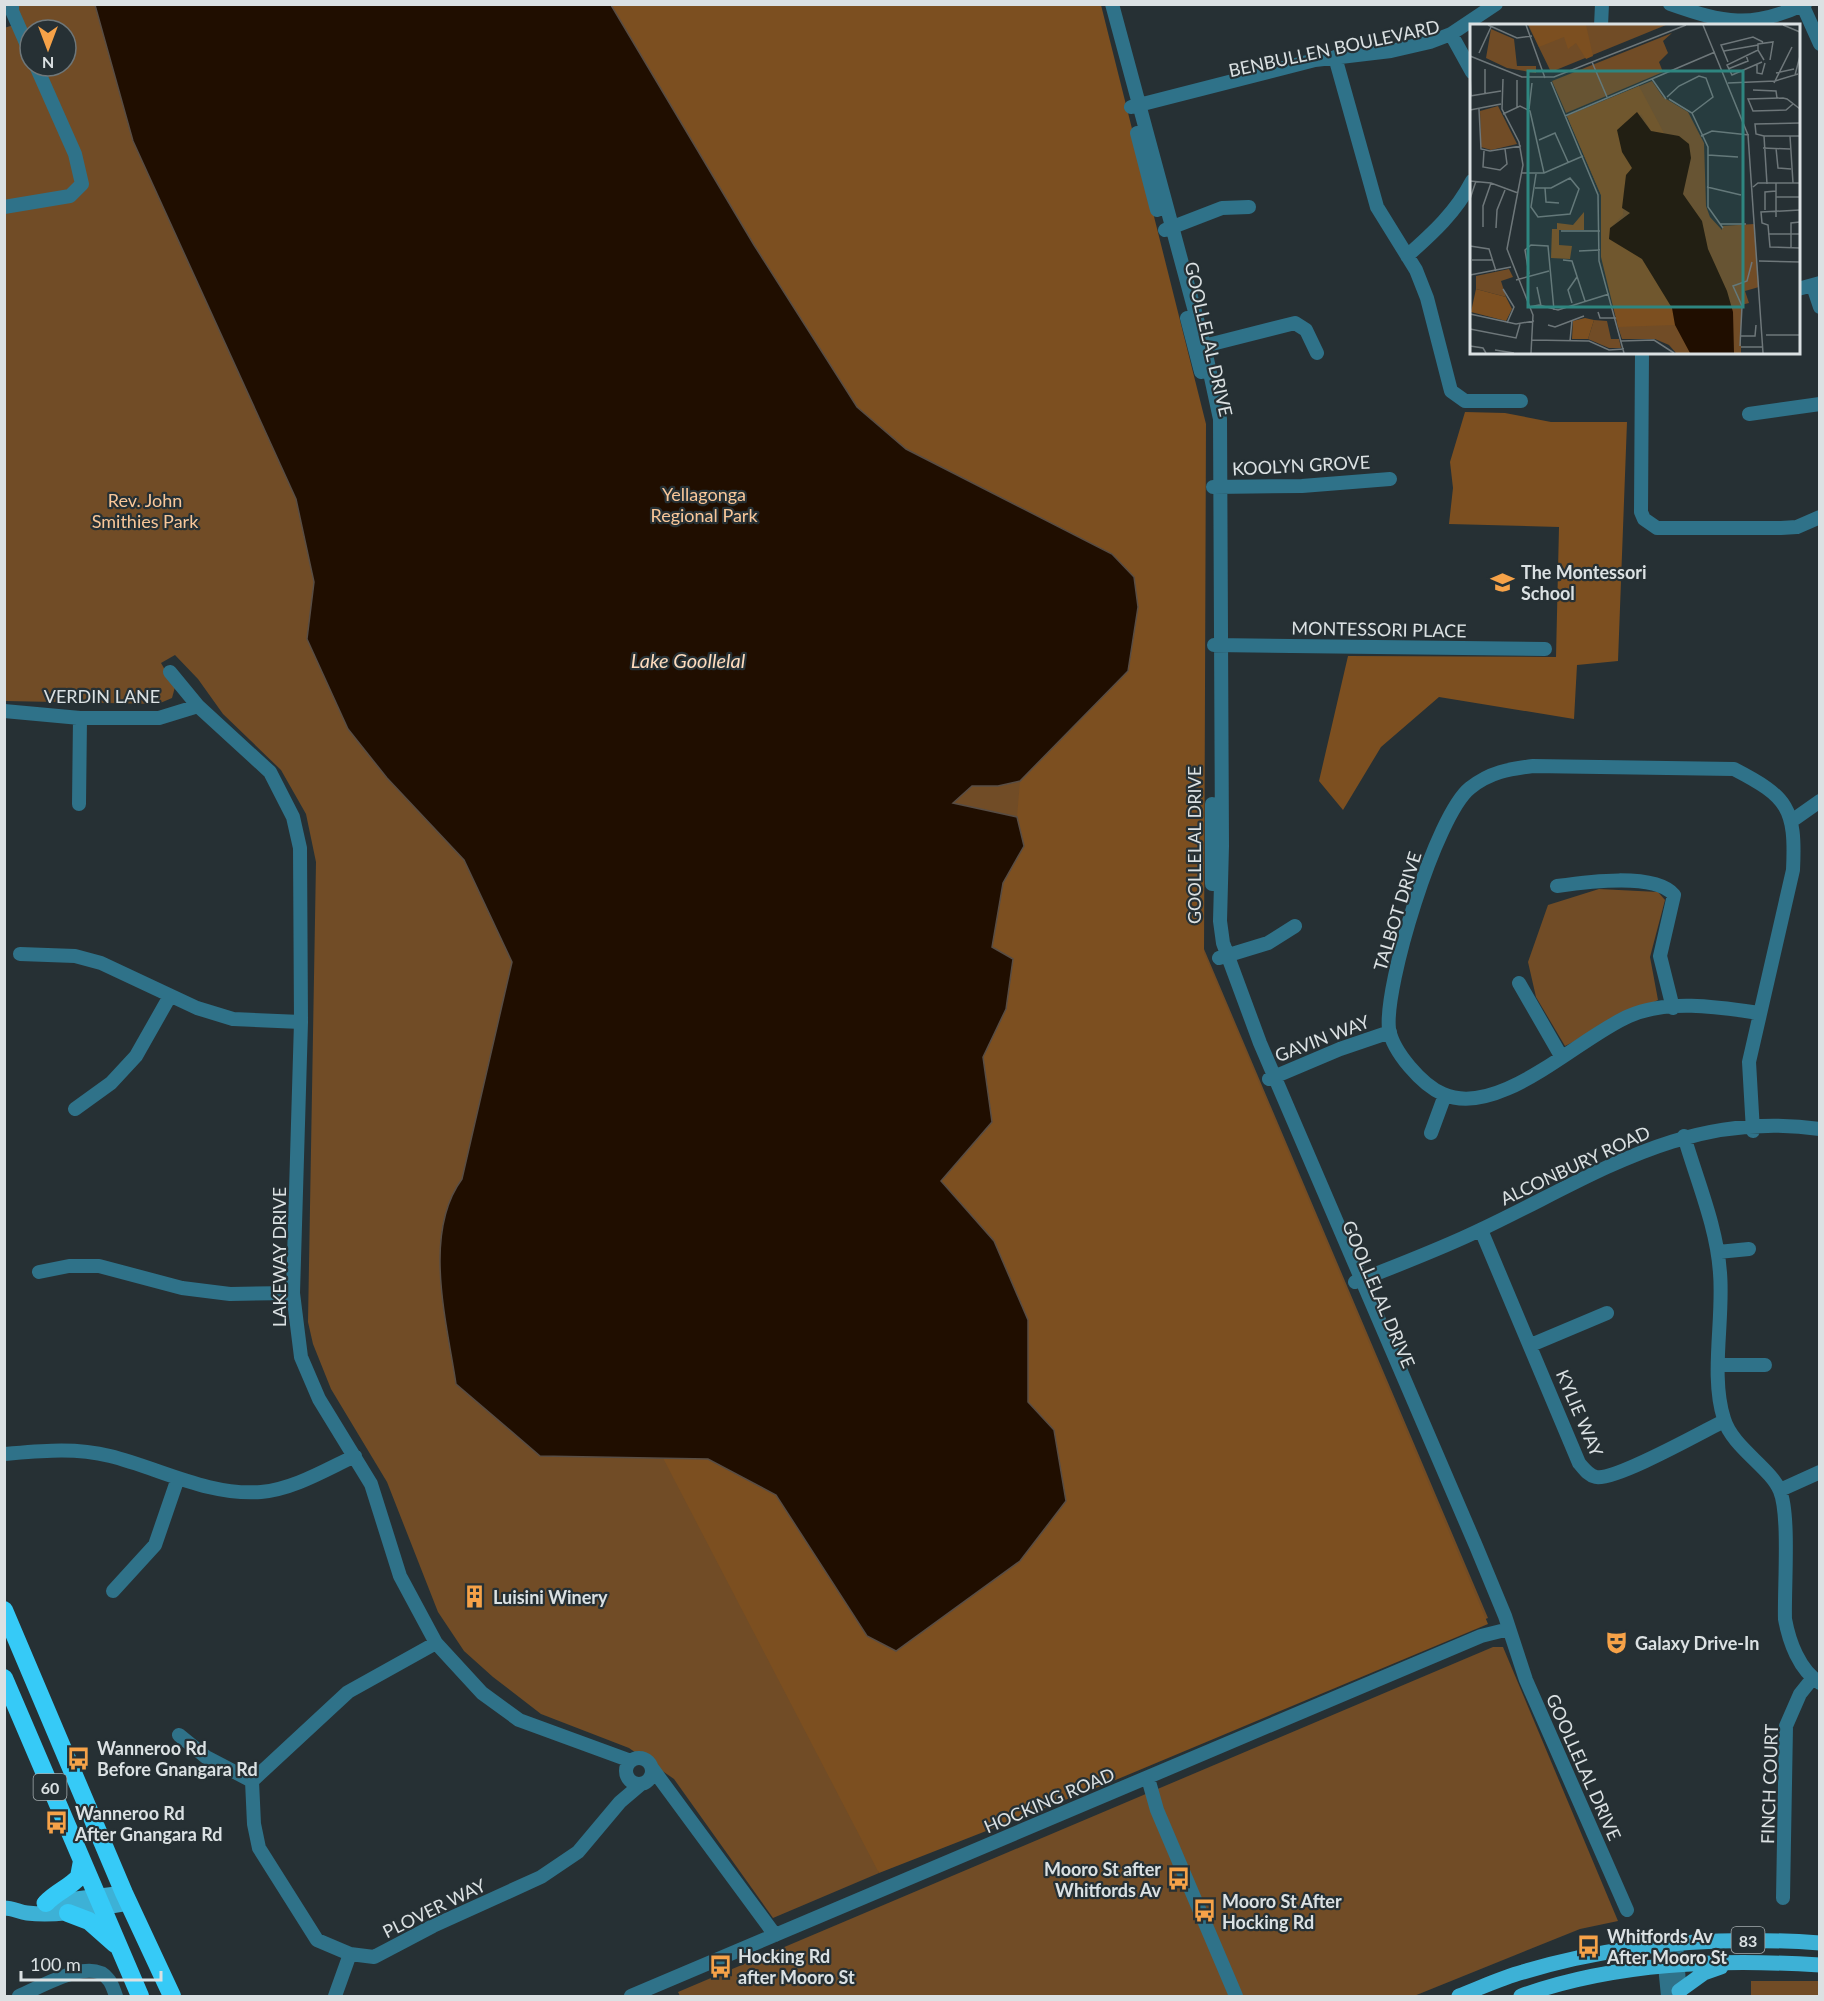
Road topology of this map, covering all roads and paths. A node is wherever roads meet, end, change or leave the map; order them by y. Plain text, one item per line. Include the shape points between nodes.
1 (12, 4) edge
2 (1104, 4) edge
3 (1112, 4) edge
4 (1496, 4) edge
5 (1507, 4) edge
6 (1602, 4) edge
7 (1670, 4) edge
8 (1690, 4) edge
9 (1785, 4) edge
10 (1805, 5) edge
11 (1710, 18) edge
12 (1820, 22) edge
13 (1479, 24) edge
14 (1601, 24) edge
15 (18, 25) edge
16 (1470, 29) edge
17 (1453, 37) junction
18 (1820, 44) edge
19 (1336, 60) junction
20 (1470, 68) edge
21 (41, 78) edge
22 (1136, 110) junction
23 (1470, 185) edge
24 (4, 207) edge
25 (1249, 207) dead end
26 (1168, 229) junction
27 (1407, 256) junction
28 (1816, 284) edge
29 (1800, 288) edge
30 (1820, 307) edge
31 (1200, 347) junction
32 (1317, 353) dead end
33 (1642, 354) edge
34 (1521, 401) dead end
35 (1820, 404) edge
36 (1749, 414) dead end
37 (1390, 479) dead end
38 (1217, 487) junction
39 (1820, 517) edge
40 (1216, 645) junction
41 (1545, 649) dead end
42 (170, 672) dead end
43 (198, 706) junction
44 (4, 711) edge
45 (81, 718) junction
46 (1820, 801) edge
47 (79, 804) dead end
48 (1793, 820) junction
49 (1557, 885) dead end
50 (1294, 926) dead end
51 (20, 954) dead end
52 (1222, 957) junction
53 (1519, 983) dead end
54 (170, 996) junction
55 (1673, 1008) junction
56 (1759, 1013) junction
57 (301, 1022) junction
58 (1389, 1032) junction
59 (1561, 1056) junction
60 (1272, 1077) junction
61 (1444, 1095) junction
62 (75, 1109) dead end
63 (1753, 1128) junction
64 (1820, 1129) edge
65 (1431, 1134) dead end
66 (1820, 1135) edge
67 (1685, 1139) junction
68 (1482, 1233) junction
69 (1749, 1249) dead end
70 (1718, 1252) junction
71 (39, 1272) dead end
72 (1361, 1284) junction
73 (293, 1293) junction
74 (1607, 1313) dead end
75 (1531, 1345) junction
76 (1719, 1365) junction
77 (1765, 1365) dead end
78 (1724, 1421) junction
79 (4, 1454) edge
80 (355, 1456) junction
81 (1820, 1472) edge
82 (178, 1478) junction
83 (1780, 1490) junction
84 (113, 1591) dead end
85 (4, 1610) edge
86 (1506, 1628) junction
87 (436, 1643) junction
88 (4, 1678) edge
89 (1816, 1681) edge
90 (179, 1735) dead end
91 (652, 1768) junction
92 (628, 1769) junction
93 (1144, 1780) junction
94 (252, 1781) junction
95 (643, 1784) junction
96 (672, 1796) junction
97 (620, 1802) junction
98 (82, 1860) junction
99 (127, 1898) junction
100 (1783, 1898) dead end
101 (99, 1902) junction
102 (46, 1903) junction
103 (9, 1908) edge
104 (1627, 1910) dead end
105 (68, 1913) junction
106 (770, 1937) junction
107 (1820, 1943) edge
108 (1669, 1945) junction
109 (121, 1949) junction
110 (350, 1954) junction
111 (1732, 1963) junction
112 (1671, 1965) junction
113 (1820, 1965) edge
114 (1676, 1995) edge
115 (19, 1996) edge
116 (116, 1996) edge
117 (140, 1996) edge
118 (172, 1996) edge
119 (335, 1996) edge
120 (631, 1996) edge
121 (1235, 1996) edge
122 (1459, 1996) edge
123 (1521, 1996) edge

1 - 15 street
2 - 22 street, GOOLLELAL DRIVE
3 - 22 street, GOOLLELAL DRIVE
4 - 17 street, BENBULLEN BOULEVARD
5 - 13 street
6 - 14 street
7 - 11 street
8 - 11 street
9 - 11 street via 1745,16
10 - 11 street via 1748,22
10 - 12 street
10 - 18 street
16 - 17 street, BENBULLEN BOULEVARD
17 - 19 street, BENBULLEN BOULEVARD
17 - 20 street
19 - 22 street, BENBULLEN BOULEVARD
19 - 27 street via 1377,207
21 - 24 street via 75,154 82,184 70,196
22 - 26 street, GOOLLELAL DRIVE
23 - 27 street via 1444,223
25 - 26 street via 1222,208
26 - 31 street, GOOLLELAL DRIVE
27 - 34 street via 1427,298 1451,391 1464,402
28 - 29 street
28 - 30 street
31 - 32 street via 1294,323 1306,330
31 - 38 street, GOOLLELAL DRIVE via 1220,419
33 - 39 street via 1641,512 1650,524 1657,528 1789,528
35 - 36 street
37 - 38 street, KOOLYN GROVE
38 - 40 street, GOOLLELAL DRIVE
40 - 41 street, MONTESSORI PLACE
40 - 52 street, GOOLLELAL DRIVE
42 - 43 street, LAKEWAY DRIVE
43 - 45 street, VERDIN LANE via 159,718
43 - 57 street, LAKEWAY DRIVE via 270,772 293,817 300,848
44 - 45 street, VERDIN LANE
45 - 47 street
46 - 48 street
48 - 56 street via 1793,870
48 - 58 street, TALBOT DRIVE via 1763,784 1734,769 1503,769 1469,789 1458,801 1426,870 1389,1002
49 - 55 street via 1599,880 1660,884 1669,889 1674,895 1673,906 1660,956
50 - 52 street via 1269,942
51 - 54 street via 75,956 101,963
52 - 60 street, GOOLLELAL DRIVE
53 - 59 street
54 - 57 street via 233,1020
54 - 62 street via 136,1056 111,1083
55 - 56 street via 1716,1007
55 - 59 street via 1630,1016
56 - 63 street via 1749,1062
57 - 73 street, LAKEWAY DRIVE
58 - 60 street, GAVIN WAY
58 - 61 street via 1415,1074
59 - 61 street via 1497,1094
60 - 72 street, GOOLLELAL DRIVE
61 - 65 street
63 - 64 street, ALCONBURY ROAD
63 - 66 street, ALCONBURY ROAD
63 - 67 street, ALCONBURY ROAD via 1713,1129
67 - 68 street, ALCONBURY ROAD via 1620,1162
67 - 70 street
68 - 72 street, ALCONBURY ROAD
68 - 75 street, KYLIE WAY
69 - 70 street
70 - 76 street
71 - 73 street via 99,1266 182,1288 230,1294
72 - 86 street, GOOLLELAL DRIVE
73 - 80 street, LAKEWAY DRIVE via 301,1357 319,1399
74 - 75 street
75 - 78 street, KYLIE WAY via 1579,1463 1590,1475 1604,1477 1630,1467
76 - 77 street
76 - 78 street
78 - 83 street
79 - 82 street via 82,1450 132,1461
80 - 82 street via 286,1488 259,1492 222,1490
80 - 87 street, LAKEWAY DRIVE via 371,1484 400,1576
81 - 83 street
82 - 84 street via 156,1545
83 - 89 street via 1785,1619 1792,1647
85 - 99 highway, 60
86 - 93 street, HOCKING ROAD
86 - 104 street, GOOLLELAL DRIVE
87 - 92 street, LAKEWAY DRIVE via 482,1693 519,1720 613,1755
87 - 94 street via 348,1692
88 - 98 highway, 60
89 - 100 street, FINCH COURT via 1800,1694 1786,1726
90 - 94 street via 206,1757
91 - 92 street via 643,1758
91 - 95 street via 652,1777
91 - 96 street
92 - 95 street via 633,1783
92 - 97 street, PLOVER WAY
93 - 106 street, HOCKING ROAD
93 - 121 street via 1150,1803 1157,1810
94 - 110 street, PLOVER WAY via 259,1848 317,1940
95 - 96 street
95 - 97 street, PLOVER WAY
96 - 106 street via 762,1915
97 - 110 street, PLOVER WAY via 578,1852 542,1877 374,1957
98 - 101 highway, 60
98 - 102 highway via 79,1877
99 - 101 main road
99 - 118 highway, 60
101 - 102 main road
101 - 105 main road
101 - 109 highway, 60
102 - 103 main road
103 - 105 main road via 25,1913
105 - 109 highway via 89,1921
106 - 120 street, HOCKING ROAD
107 - 108 main road, 83 via 1761,1940
108 - 112 street
108 - 122 main road, 83 via 1601,1954 1523,1972
109 - 117 highway, 60
110 - 119 street
111 - 112 main road, 83
111 - 113 main road, 83
111 - 114 main road via 1704,1973
112 - 114 street
112 - 123 main road, 83 via 1573,1982
115 - 116 street via 90,1969 108,1979

